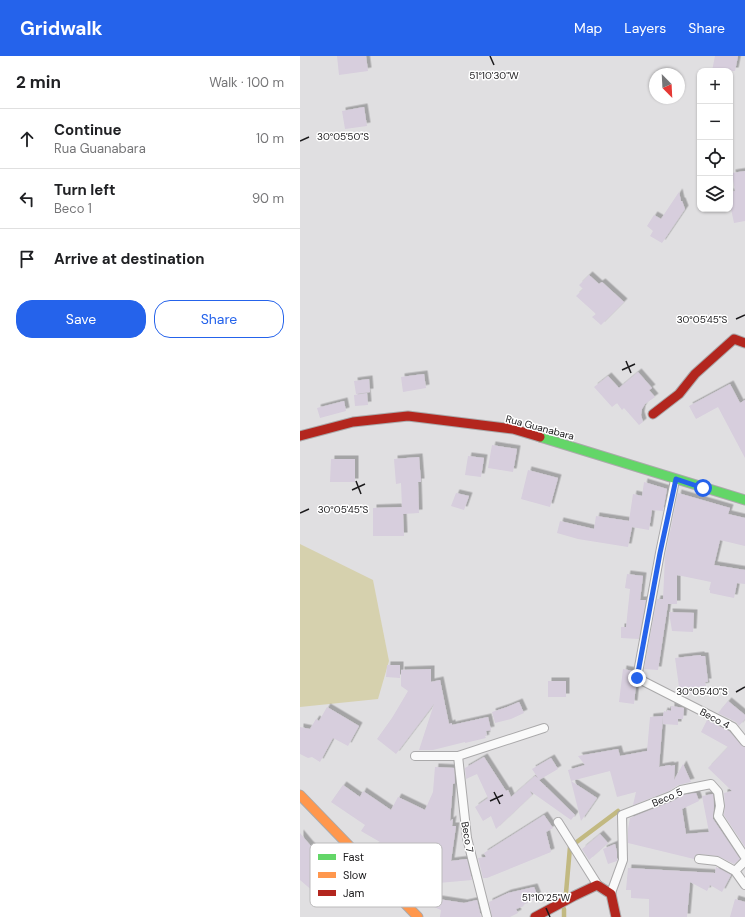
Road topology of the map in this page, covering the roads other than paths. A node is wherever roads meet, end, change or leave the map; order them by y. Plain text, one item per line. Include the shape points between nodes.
1 (745, 343) edge
2 (653, 414) dead end
3 (300, 436) edge
4 (676, 479) junction
5 (745, 500) edge
6 (544, 728) dead end
7 (745, 742) edge
8 (414, 756) dead end
9 (458, 756) junction
10 (300, 795) edge
11 (558, 822) dead end
12 (346, 843) edge
13 (745, 857) edge
14 (699, 859) dead end
15 (745, 861) edge
16 (735, 871) junction
17 (597, 885) junction
18 (745, 885) edge
19 (611, 894) junction
20 (408, 907) edge
21 (418, 917) edge
22 (487, 917) edge
23 (535, 917) edge
24 (616, 917) edge

1 - 2 street via 734,339 695,374 679,394
3 - 4 street, Rua Guanabara via 353,422 408,416 513,430
4 - 5 street, Rua Guanabara
4 - 7 lane, Beco 4 via 637,678 733,727
6 - 9 lane
8 - 9 lane
9 - 22 lane, Beco 7 via 467,838
10 - 12 street
11 - 17 lane
13 - 19 lane, Beco 5 via 718,816 718,792 711,784 681,790 622,815 623,860
14 - 16 lane via 717,861
15 - 16 lane
16 - 18 lane
17 - 19 street
17 - 23 street
19 - 24 street
20 - 21 street

